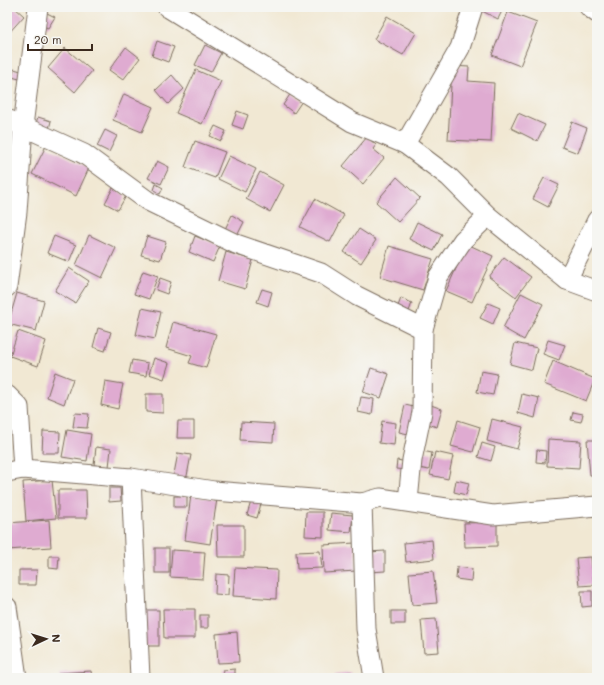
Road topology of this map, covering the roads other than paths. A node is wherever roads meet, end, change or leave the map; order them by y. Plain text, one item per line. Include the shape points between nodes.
1 (38, 7) edge
2 (167, 7) edge
3 (473, 7) edge
4 (589, 7) edge
5 (597, 13) edge
6 (15, 122) edge
7 (405, 144) junction
8 (488, 216) junction
9 (597, 220) edge
10 (567, 280) junction
11 (7, 287) edge
12 (597, 291) edge
13 (423, 329) junction
14 (7, 395) edge
15 (15, 470) edge
16 (131, 478) junction
17 (408, 501) junction
18 (362, 503) junction
19 (597, 506) edge
20 (7, 607) edge
21 (17, 678) edge
22 (140, 678) edge
23 (374, 678) edge

1 - 6 street
2 - 7 street via 352,122
3 - 7 street via 460,48
4 - 5 street
6 - 11 street via 17,212
6 - 13 street via 84,154 148,201 236,244 320,273 357,296
7 - 8 street via 449,177
8 - 10 street
8 - 13 street via 463,240 438,277
9 - 10 street
10 - 12 street
13 - 17 street via 422,412 412,460
14 - 15 street via 19,407
15 - 16 street
16 - 18 street via 214,491
16 - 22 street
17 - 18 street via 380,498
17 - 19 street via 493,515
18 - 23 street via 366,629
20 - 21 street

